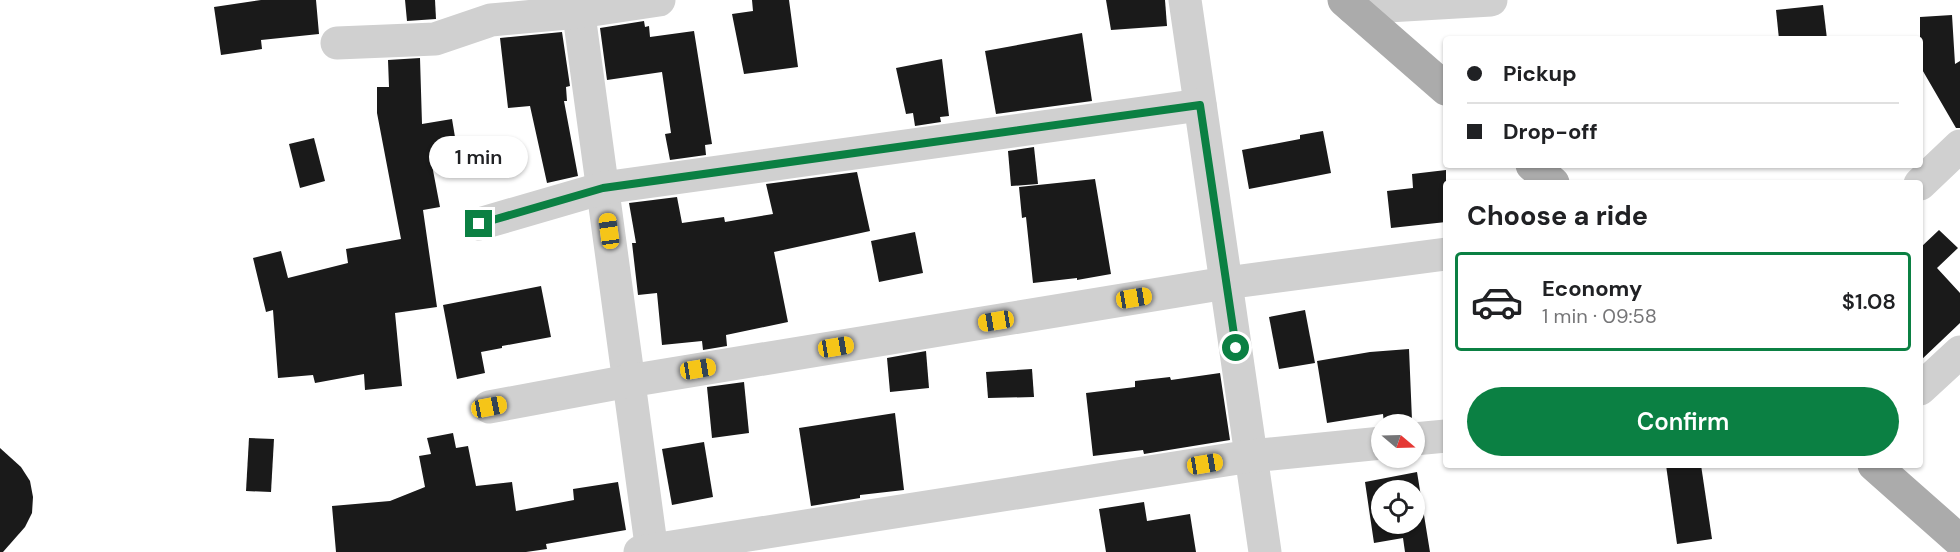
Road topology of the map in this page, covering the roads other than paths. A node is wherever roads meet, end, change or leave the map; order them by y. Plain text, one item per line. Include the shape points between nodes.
1 (659, 0) edge
2 (1185, 0) edge
3 (1491, 0) edge
4 (1349, 4) edge
5 (578, 6) edge
6 (337, 43) dead end
7 (1443, 86) edge
8 (1200, 105) junction
9 (1960, 146) edge
10 (1535, 168) edge
11 (1549, 180) edge
12 (1923, 181) edge
13 (603, 188) junction
14 (479, 224) dead end
15 (1443, 254) edge
16 (1226, 283) junction
17 (1960, 352) edge
18 (629, 381) junction
19 (1923, 386) edge
20 (489, 407) dead end
21 (1443, 436) edge
22 (1425, 438) edge
23 (1371, 444) edge
24 (1251, 456) junction
25 (1877, 468) edge
26 (1960, 541) edge
27 (648, 551) edge
28 (1265, 552) edge

1 - 5 street
2 - 8 street
3 - 4 street
4 - 7 main road
5 - 6 street via 491,20 435,39
5 - 13 street
8 - 13 street
8 - 16 street
9 - 12 street
10 - 11 main road
13 - 14 street
13 - 18 street
15 - 16 street
16 - 18 street
16 - 24 street
17 - 19 street
18 - 20 street
18 - 27 street
21 - 22 street
23 - 24 street
24 - 27 street
24 - 28 street
25 - 26 main road

